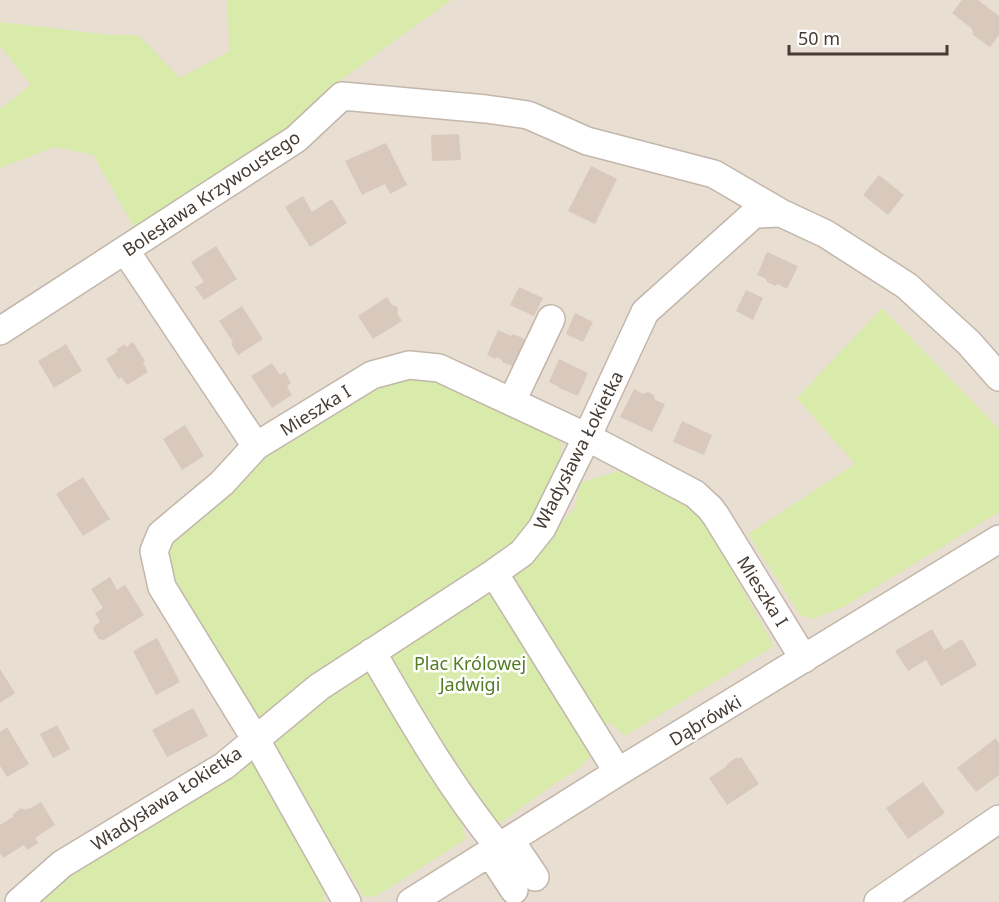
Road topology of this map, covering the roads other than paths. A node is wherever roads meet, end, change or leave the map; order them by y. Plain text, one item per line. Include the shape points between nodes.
1 (781, 213) junction
2 (125, 250) junction
3 (551, 319) dead end
4 (0, 331) edge
5 (999, 377) edge
6 (512, 401) junction
7 (588, 437) junction
8 (256, 446) junction
9 (999, 538) edge
10 (495, 573) junction
11 (372, 652) junction
12 (804, 659) junction
13 (256, 740) junction
14 (610, 760) dead end
15 (999, 819) edge
16 (500, 847) junction
17 (524, 884) dead end
18 (19, 902) edge
19 (346, 902) edge
20 (411, 902) edge
21 (878, 902) edge

1 - 2 street, Bolesława Krzywoustego via 714,174 587,141 528,115 342,96 296,139
1 - 5 street, Bolesława Krzywoustego via 826,234 907,286 969,343
1 - 7 street, Władysława Łokietka via 754,214 645,312
2 - 4 street, Bolesława Krzywoustego
2 - 8 street
3 - 6 street
6 - 7 street, Mieszka I
6 - 8 street, Mieszka I via 439,368 409,365 372,375
7 - 10 street, Władysława Łokietka via 542,528 522,553
7 - 12 street, Mieszka I via 686,488 710,508
8 - 13 street, Mieszka I via 222,483 161,534 154,551 162,587
9 - 12 street, Dąbrówki
10 - 11 street, Władysława Łokietka
10 - 14 street
11 - 13 street, Władysława Łokietka via 320,687
11 - 16 street via 420,736
12 - 16 street, Dąbrówki
13 - 18 street, Władysława Łokietka via 224,766 62,864
13 - 19 street, Mieszka I
15 - 21 street
16 - 17 street
16 - 20 street, Dąbrówki

